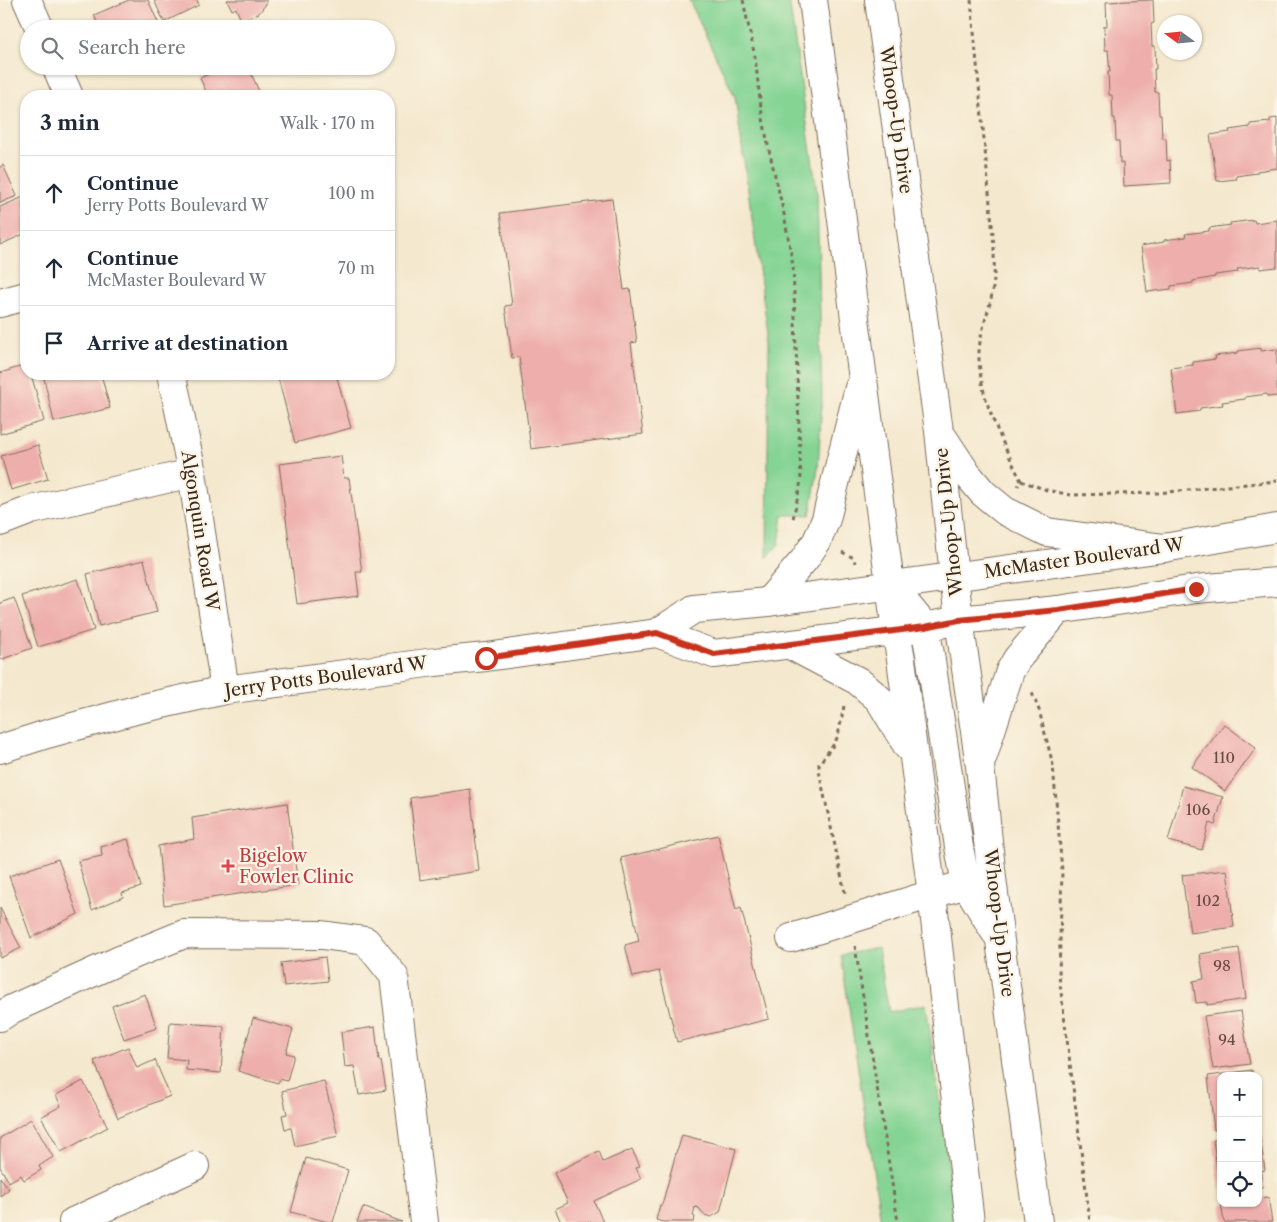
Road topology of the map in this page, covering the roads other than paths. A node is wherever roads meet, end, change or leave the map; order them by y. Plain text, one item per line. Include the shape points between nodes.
1 (27, 0) edge
2 (813, 0) edge
3 (879, 0) edge
4 (36, 20) edge
5 (60, 75) edge
6 (66, 90) edge
7 (20, 298) edge
8 (0, 303) edge
9 (863, 372) junction
10 (173, 380) edge
11 (940, 431) junction
12 (192, 473) junction
13 (0, 522) edge
14 (1277, 528) edge
15 (1164, 548) junction
16 (954, 576) junction
17 (1277, 582) edge
18 (890, 584) junction
19 (768, 602) junction
20 (1058, 610) junction
21 (959, 620) junction
22 (925, 627) junction
23 (896, 631) junction
24 (657, 633) junction
25 (790, 645) junction
26 (225, 690) junction
27 (0, 749) edge
28 (914, 757) junction
29 (980, 766) junction
30 (992, 878) junction
31 (966, 884) junction
32 (932, 894) junction
33 (791, 938) dead end
34 (1000, 941) junction
35 (0, 1016) edge
36 (195, 1166) dead end
37 (79, 1221) edge
38 (424, 1222) edge
39 (970, 1222) edge
40 (1038, 1222) edge

1 - 4 main road
2 - 9 main road
3 - 11 main road, Whoop-Up Drive
5 - 6 main road
7 - 8 main road
9 - 18 main road
9 - 19 main road via 828,511 817,541
10 - 12 main road, Algonquin Road W
11 - 15 main road via 983,493 1005,511 1046,532
11 - 16 main road, Whoop-Up Drive
12 - 13 main road via 31,510
12 - 26 main road, Algonquin Road W
14 - 15 main road, McMaster Boulevard W
15 - 16 main road, McMaster Boulevard W
16 - 18 main road, McMaster Boulevard W
16 - 21 main road, Whoop-Up Drive
17 - 20 main road via 1196,589
18 - 19 main road, Jerry Potts Boulevard W
18 - 22 main road
18 - 23 main road
19 - 24 main road, Jerry Potts Boulevard W via 694,609
20 - 21 main road
20 - 29 main road via 1010,671
21 - 22 main road
21 - 29 main road, Whoop-Up Drive
22 - 23 main road
22 - 31 main road
23 - 25 main road, Jerry Potts Boulevard W
23 - 28 main road
24 - 25 main road, Jerry Potts Boulevard W via 714,654
24 - 26 main road, Jerry Potts Boulevard W
25 - 28 main road via 858,681 879,699
26 - 27 main road, Jerry Potts Boulevard W via 139,709
28 - 32 main road
29 - 30 main road, Whoop-Up Drive
30 - 31 main road
30 - 34 main road, Whoop-Up Drive
31 - 32 main road
31 - 34 main road
32 - 33 main road
32 - 39 main road
34 - 40 main road, Whoop-Up Drive
35 - 38 main road via 184,934 322,935 366,941 394,976
36 - 37 main road

